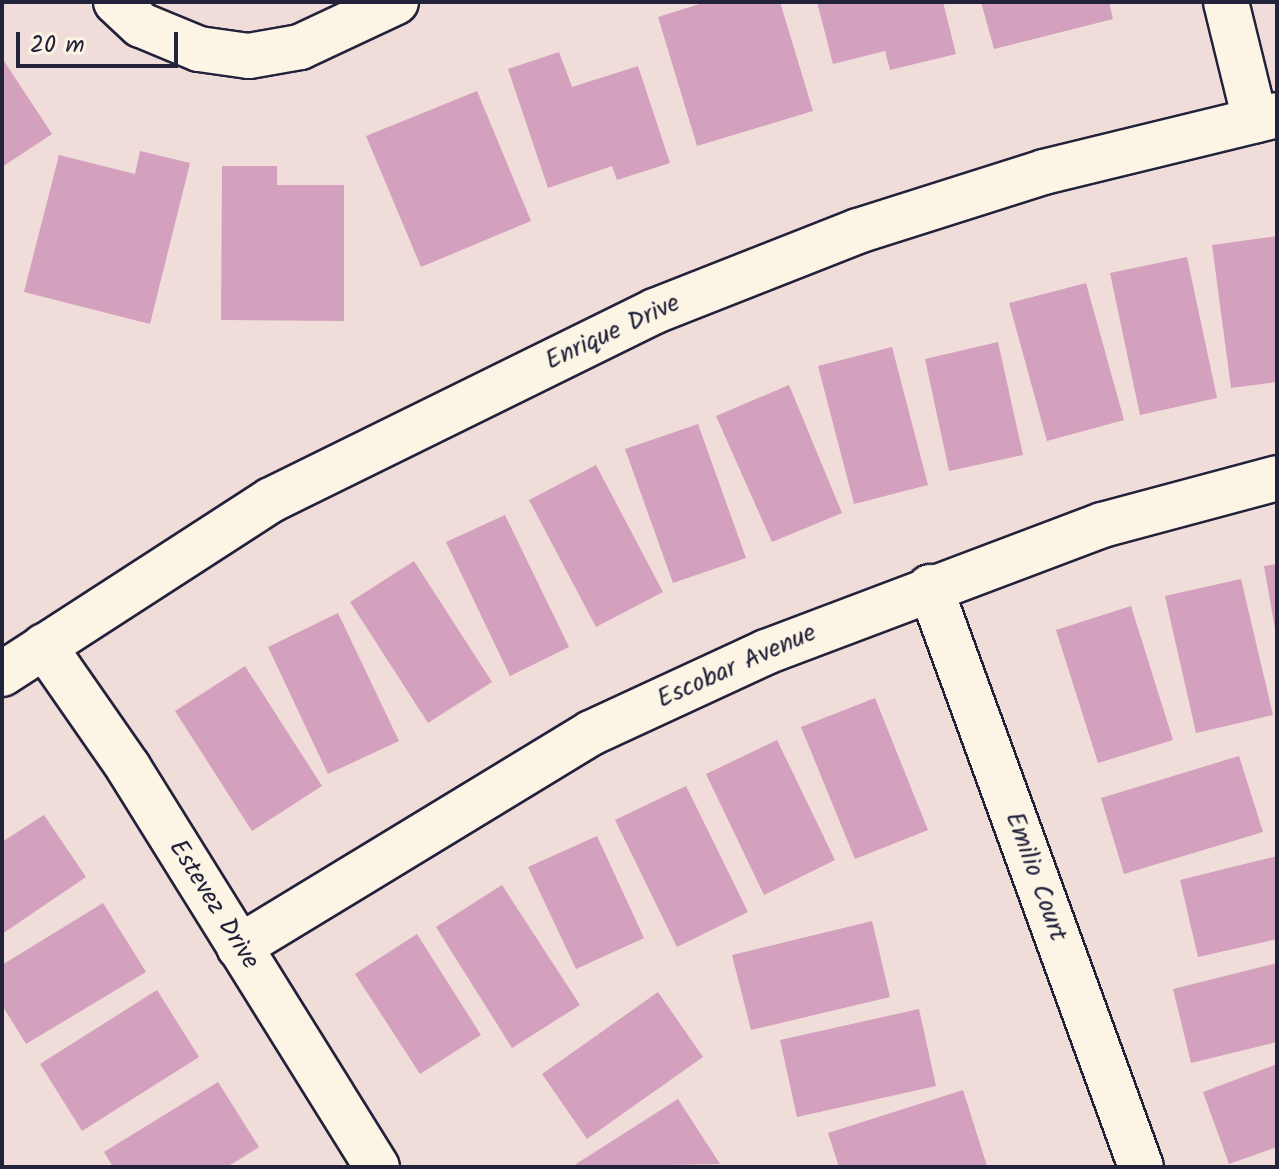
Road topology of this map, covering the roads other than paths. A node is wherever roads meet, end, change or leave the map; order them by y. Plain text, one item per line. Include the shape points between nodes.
1 (116, 2) edge
2 (396, 2) edge
3 (1226, 2) edge
4 (1266, 118) edge
5 (1277, 478) edge
6 (930, 587) junction
7 (44, 646) junction
8 (2, 674) edge
9 (239, 947) junction
10 (377, 1167) edge
11 (1141, 1167) edge

1 - 2 street via 141,25 199,49 249,56 300,47
3 - 4 street
4 - 7 street, Enrique Drive via 1015,181 858,231 655,311 271,500
5 - 6 street, Escobar Avenue via 1102,525
6 - 9 street, Escobar Avenue via 591,733
6 - 11 street, Emilio Court
7 - 8 street, Enrique Drive
7 - 9 street, Estevez Drive
9 - 10 street, Estevez Drive

